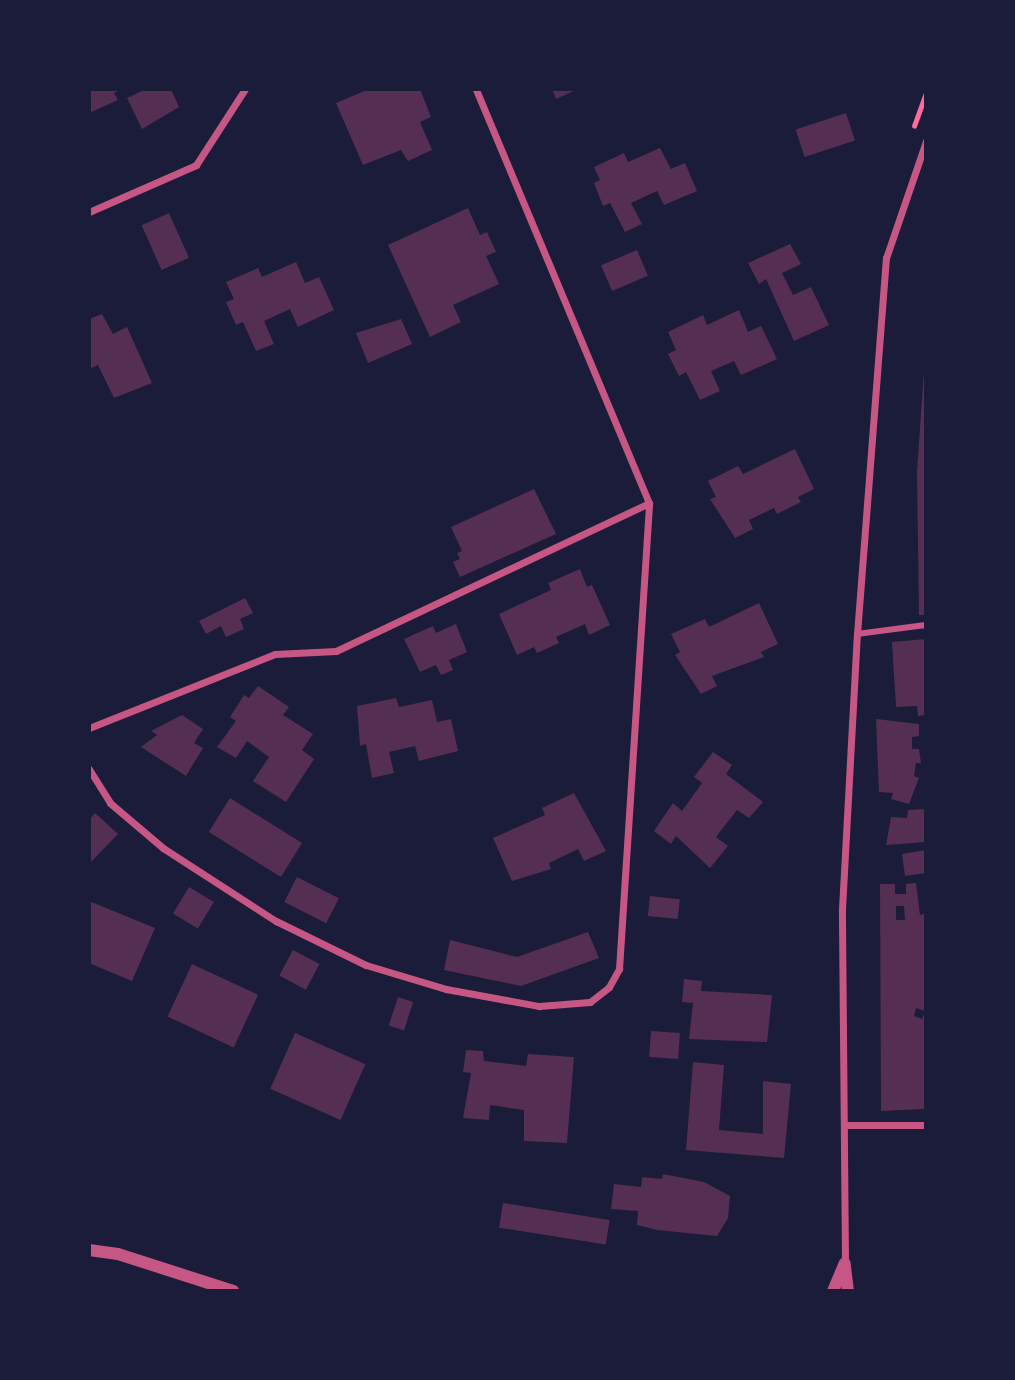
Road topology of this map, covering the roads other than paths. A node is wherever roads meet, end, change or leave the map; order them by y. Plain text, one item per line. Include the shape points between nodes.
1 (244, 89) edge
2 (476, 89) edge
3 (926, 141) edge
4 (89, 212) edge
5 (649, 503) junction
6 (925, 625) edge
7 (857, 634) junction
8 (89, 728) edge
9 (89, 769) edge
10 (846, 1125) junction
11 (926, 1125) edge
12 (89, 1250) edge
13 (845, 1263) junction
14 (233, 1291) edge
15 (833, 1291) edge
16 (840, 1291) edge
17 (848, 1291) edge

1 - 4 street via 196,165
2 - 5 street
3 - 7 street via 886,258
5 - 8 street via 336,651 275,654
5 - 9 street via 619,969 610,987 590,1002 564,1007 446,989 366,965 276,921 163,848 110,803
6 - 7 street
7 - 10 street via 842,909
10 - 11 street
10 - 13 street
12 - 14 street via 118,1254
13 - 15 street
13 - 16 street
13 - 17 street

